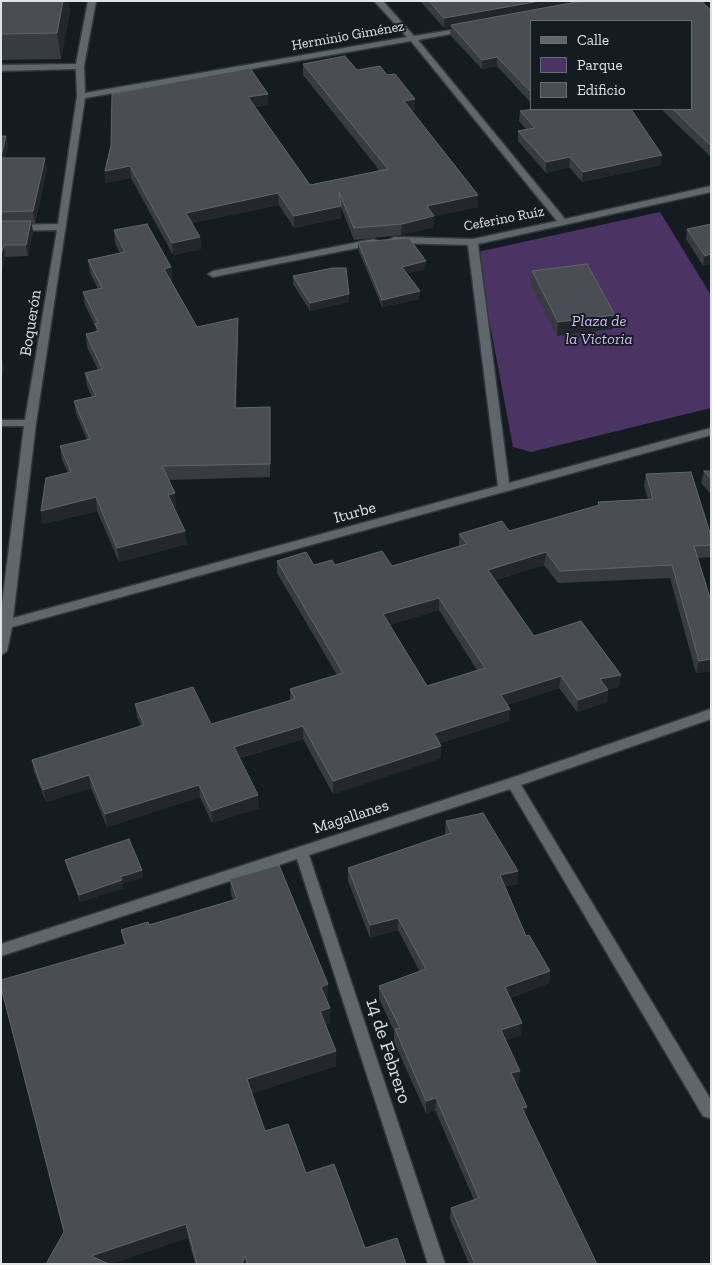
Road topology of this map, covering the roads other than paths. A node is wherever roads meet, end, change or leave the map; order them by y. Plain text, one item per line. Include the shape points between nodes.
1 (92, 1) edge
2 (378, 1) edge
3 (472, 28) edge
4 (413, 39) junction
5 (80, 66) junction
6 (1, 68) edge
7 (81, 96) junction
8 (711, 188) edge
9 (562, 221) junction
10 (62, 227) junction
11 (1, 228) edge
12 (472, 242) junction
13 (213, 274) dead end
14 (1, 423) edge
15 (30, 423) junction
16 (711, 431) edge
17 (504, 489) junction
18 (6, 624) junction
19 (1, 651) edge
20 (711, 714) edge
21 (513, 783) junction
22 (302, 851) junction
23 (1, 950) edge
24 (709, 1111) dead end
25 (437, 1264) edge

1 - 5 street, Boquerón
2 - 4 street
3 - 4 street, Herminio Giménez
4 - 7 street, Herminio Giménez
4 - 9 street
5 - 6 street
5 - 7 street, Boquerón
7 - 10 street, Boquerón
8 - 9 street, Ceferino Ruíz
9 - 12 street, Ceferino Ruíz
10 - 11 street
10 - 15 street, Boquerón
12 - 13 street, Ceferino Ruíz via 368,242
12 - 17 street
14 - 15 street
15 - 18 street, Boquerón
16 - 17 street, Iturbe
17 - 18 street, Iturbe
18 - 19 street, Boquerón
20 - 21 street, Magallanes
21 - 22 street, Magallanes
21 - 24 street
22 - 23 street, Magallanes
22 - 25 street, 14 de Febrero

